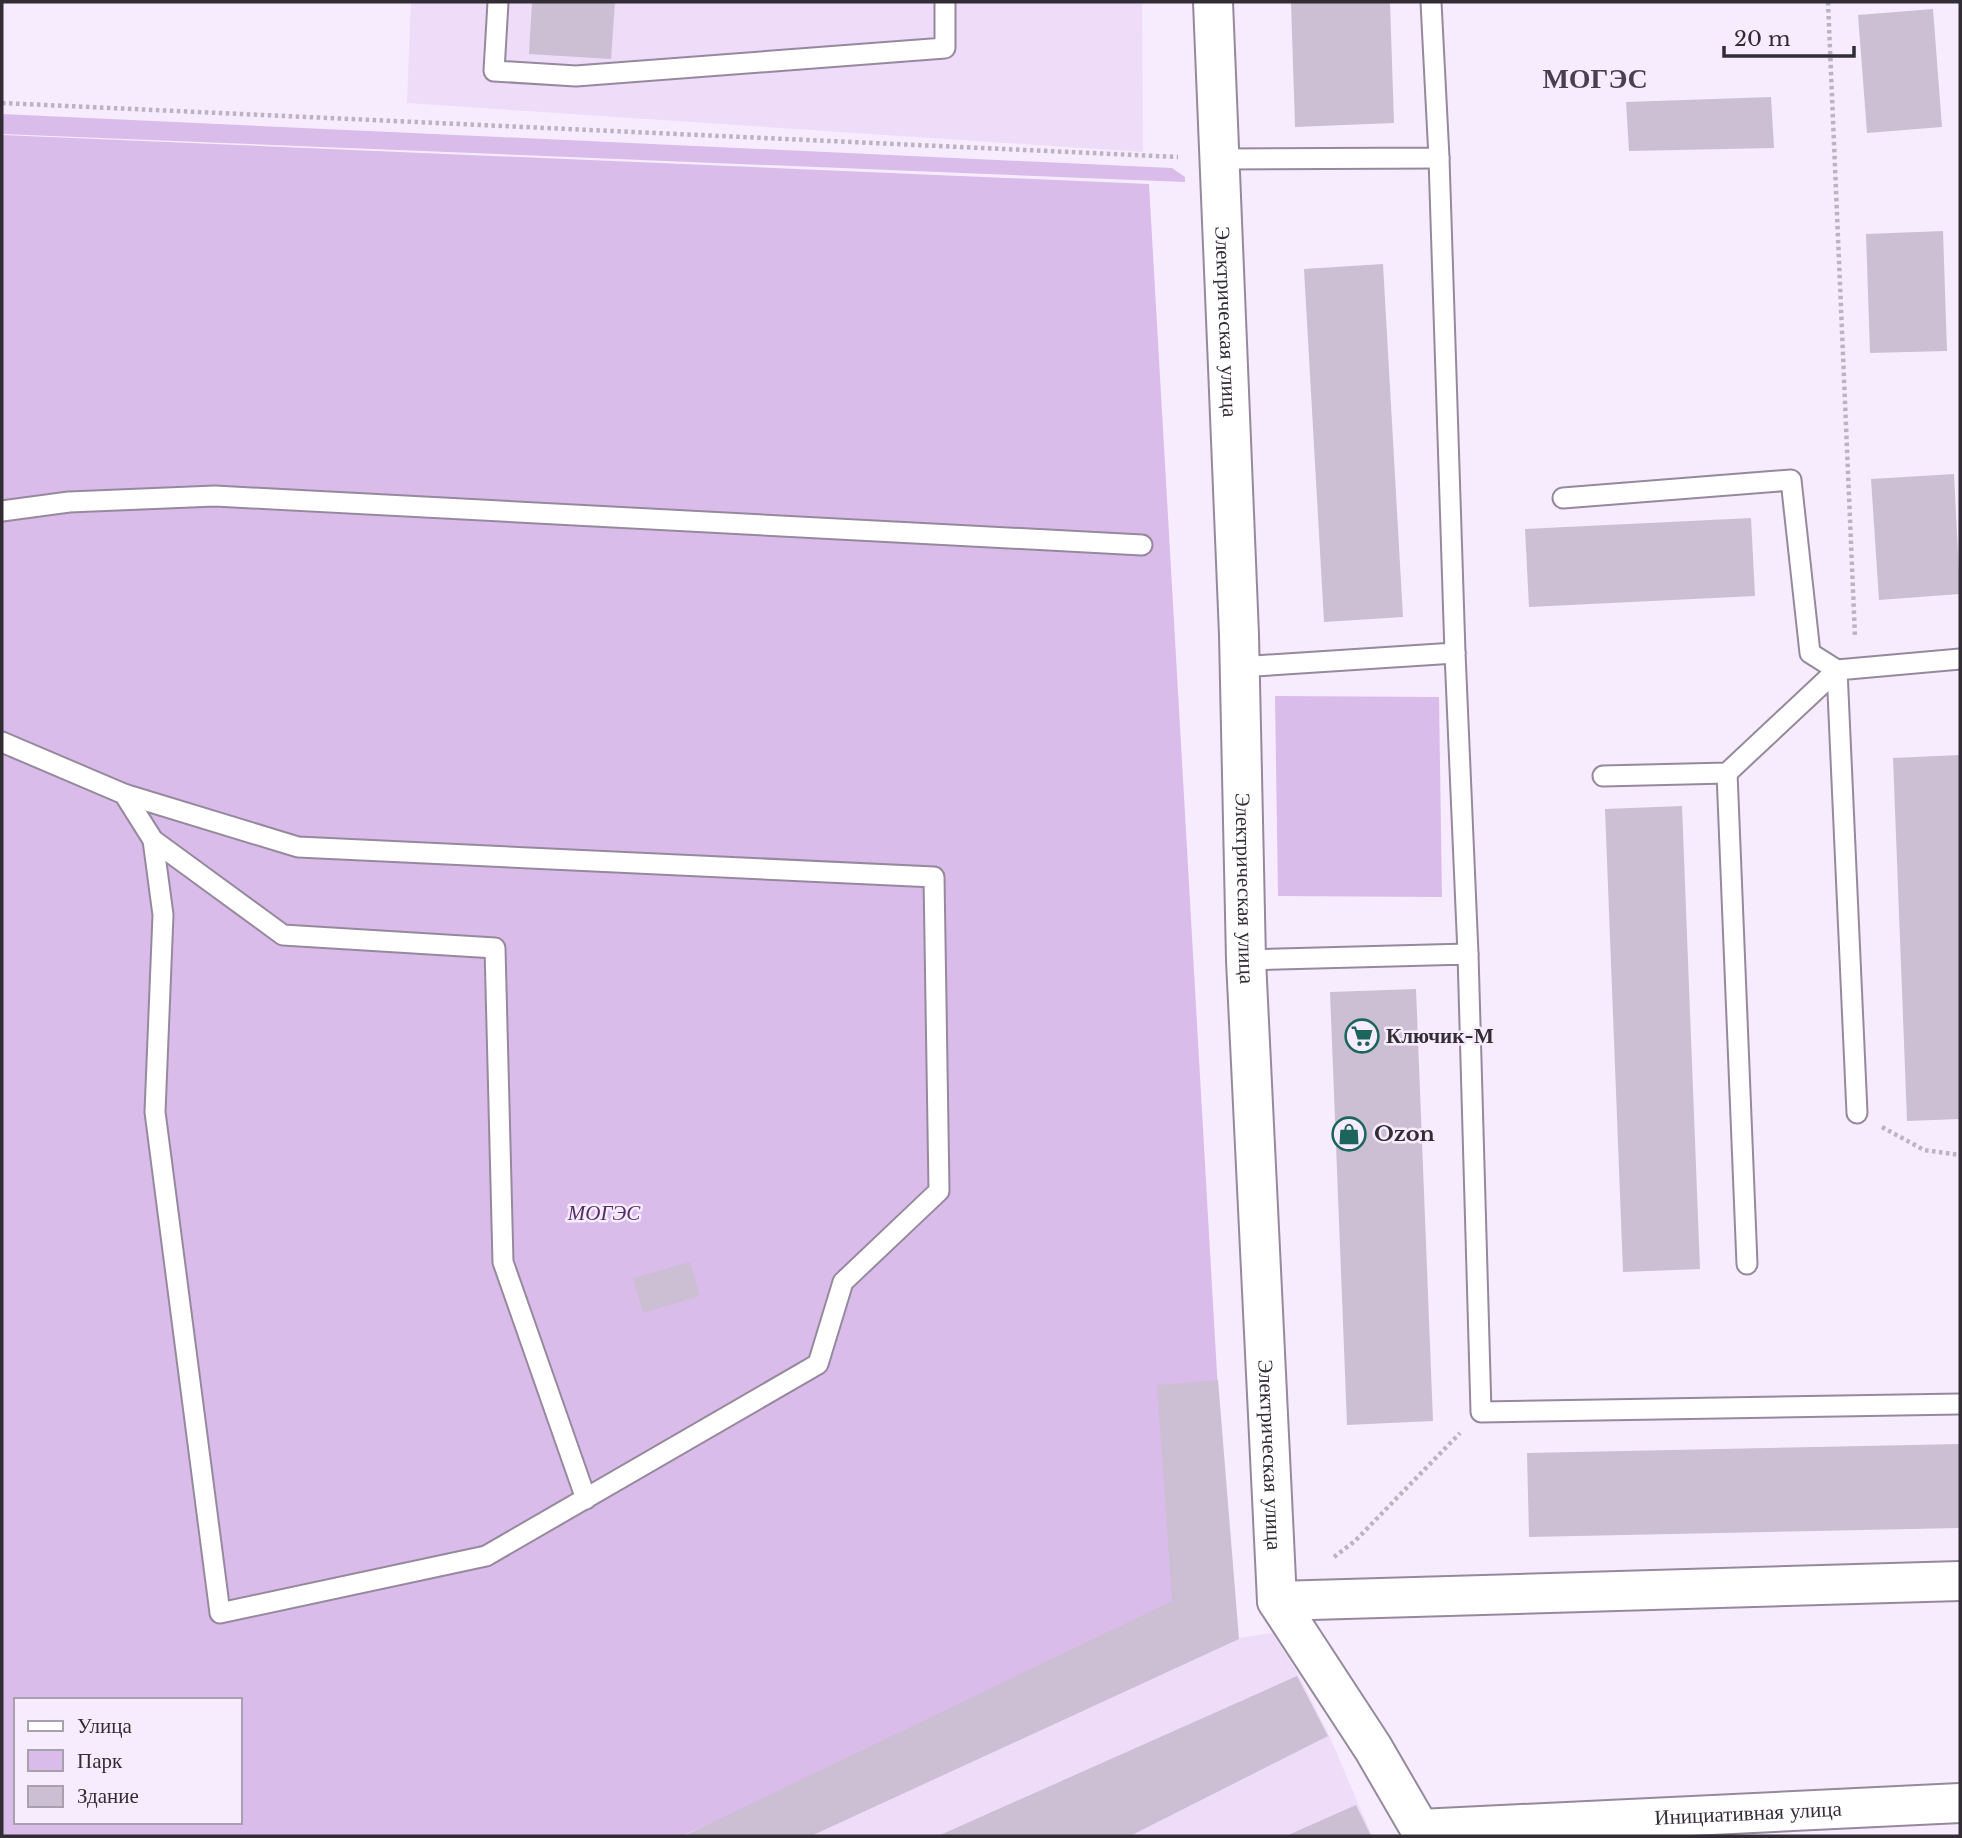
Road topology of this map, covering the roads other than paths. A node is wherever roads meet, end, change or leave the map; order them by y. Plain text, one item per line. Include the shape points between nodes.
1 (498, 2) edge
2 (945, 2) edge
3 (1213, 2) edge
4 (1431, 2) edge
5 (1440, 158) junction
6 (1221, 159) junction
7 (1563, 498) dead end
8 (2, 511) edge
9 (1142, 545) dead end
10 (1455, 653) junction
11 (1960, 659) edge
12 (1239, 667) junction
13 (1846, 669) junction
14 (2, 742) edge
15 (1727, 773) junction
16 (1603, 776) dead end
17 (124, 794) junction
18 (153, 840) junction
19 (1468, 954) junction
20 (1246, 960) junction
21 (1857, 1113) road end
22 (1747, 1264) dead end
23 (1960, 1404) edge
24 (586, 1499) junction
25 (1960, 1581) edge
26 (1277, 1601) junction
27 (1960, 1803) edge
28 (1423, 1833) edge

1 - 2 lane via 494,71 576,76 945,48
3 - 6 street, Электрическая улица
4 - 5 lane
5 - 6 lane
5 - 10 lane
6 - 12 street, Электрическая улица
7 - 13 lane via 1791,480 1810,653
8 - 9 lane via 69,502 215,496
10 - 12 lane
10 - 19 lane
11 - 13 lane
12 - 20 street, Электрическая улица
13 - 15 lane
13 - 21 lane
14 - 17 lane
15 - 16 lane
15 - 22 lane
17 - 18 lane
17 - 24 lane via 298,847 934,877 939,1191 843,1282 818,1364
18 - 24 lane via 283,935 495,948 503,1262
18 - 24 lane via 163,915 155,1112 220,1613 486,1556
19 - 20 lane
19 - 23 lane via 1481,1412
20 - 26 street, Электрическая улица
25 - 26 street
26 - 28 street, Инициативная улица
27 - 28 street, Инициативная улица

